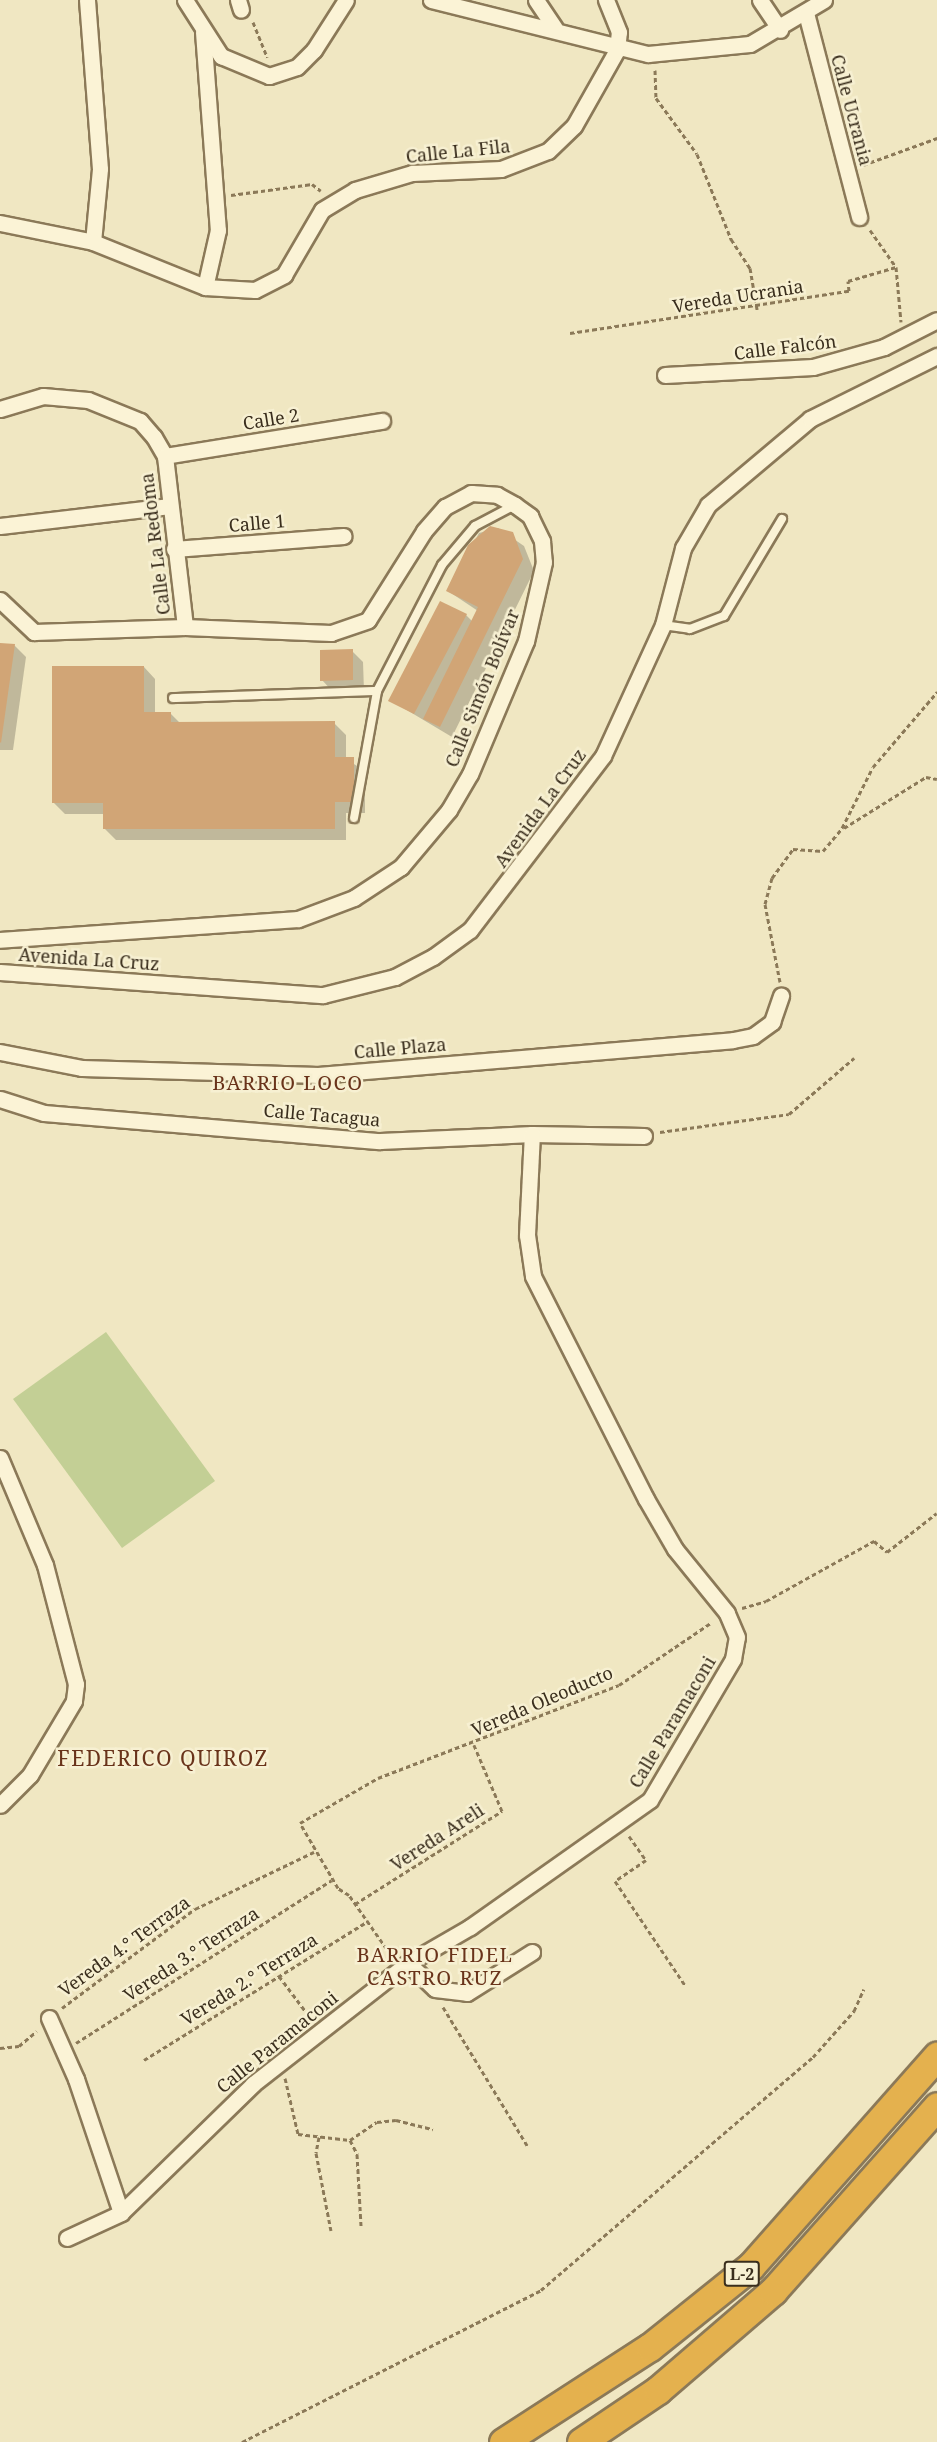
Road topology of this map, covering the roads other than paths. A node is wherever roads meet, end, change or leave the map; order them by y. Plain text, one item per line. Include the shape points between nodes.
1 (87, 0) edge
2 (185, 0) edge
3 (346, 0) edge
4 (431, 0) edge
5 (536, 0) edge
6 (606, 0) edge
7 (760, 0) edge
8 (824, 0) edge
9 (806, 13) junction
10 (555, 28) junction
11 (780, 30) junction
12 (203, 32) junction
13 (617, 50) junction
14 (859, 217) road end
15 (0, 223) edge
16 (93, 242) junction
17 (205, 287) junction
18 (937, 320) edge
19 (937, 356) edge
20 (665, 375) dead end
21 (0, 409) edge
22 (382, 421) dead end
23 (165, 456) junction
24 (515, 505) junction
25 (170, 506) junction
26 (782, 519) dead end
27 (0, 526) edge
28 (344, 536) dead end
29 (174, 549) junction
30 (0, 600) edge
31 (663, 626) junction
32 (185, 627) junction
33 (377, 691) junction
34 (173, 698) dead end
35 (354, 818) dead end
36 (0, 940) edge
37 (0, 972) edge
38 (781, 996) road end
39 (0, 1052) edge
40 (0, 1099) edge
41 (532, 1134) junction
42 (644, 1136) road end
43 (0, 1458) edge
44 (0, 1804) edge
45 (532, 1952) dead end
46 (404, 1966) junction
47 (49, 2018) road end
48 (937, 2056) edge
49 (937, 2106) edge
50 (121, 2213) junction
51 (67, 2238) dead end
52 (503, 2442) edge
53 (581, 2442) edge

1 - 16 street via 100,169
2 - 12 street
3 - 12 street via 314,50 297,67 274,75 233,65
4 - 10 street
5 - 10 street
6 - 13 street, Calle La Fila via 619,32
7 - 11 street
8 - 9 street
9 - 11 street
9 - 14 street, Calle Ucrania
10 - 13 street
11 - 13 street via 750,44 655,54
12 - 17 street via 218,197 218,230
13 - 17 street, Calle La Fila via 574,126 548,152 501,169 412,173 334,201 311,224 294,263 274,283 255,290
15 - 16 street, Calle La Fila
16 - 17 street, Calle La Fila
18 - 20 street, Calle Falcón via 902,338 813,367
19 - 31 street, Avenida La Cruz via 810,419 708,505 683,548
21 - 23 street via 43,396 88,400 140,421
22 - 23 street, Calle 2
23 - 25 street, Calle La Redoma
24 - 32 street, Calle Simón Bolívar via 497,495 471,493 445,507 423,531 380,608 355,628 287,634
24 - 33 lane via 459,540
24 - 36 street, Calle Simón Bolívar via 530,516 542,541 544,562 526,641 470,774 449,810 401,867 354,898 298,919
25 - 27 street
25 - 29 street, Calle La Redoma
26 - 31 lane via 724,616 690,629
28 - 29 street, Calle 1
29 - 32 street, Calle La Redoma
30 - 32 street, Calle Simón Bolívar via 34,632
31 - 37 street, Avenida La Cruz via 603,756 555,824 470,930 395,977 323,995
33 - 34 lane
33 - 35 lane
38 - 39 street, Calle Plaza via 772,1022 753,1036 733,1040 318,1075 82,1068
40 - 41 street, Calle Tacagua via 44,1113 380,1141
41 - 42 street, Calle Tacagua
41 - 46 street, Calle Paramaconi via 527,1235 533,1276 645,1499 675,1549 727,1613 737,1637 733,1659 650,1800 621,1824
43 - 44 street via 45,1565 76,1684 74,1701 30,1775
45 - 46 street via 467,1993 435,1989
46 - 50 street, Calle Paramaconi via 280,2062
47 - 50 street
48 - 52 highway, L-2 via 802,2214 742,2274 641,2354
49 - 53 highway, L-2 via 773,2291 658,2390
50 - 51 street, Calle Paramaconi

